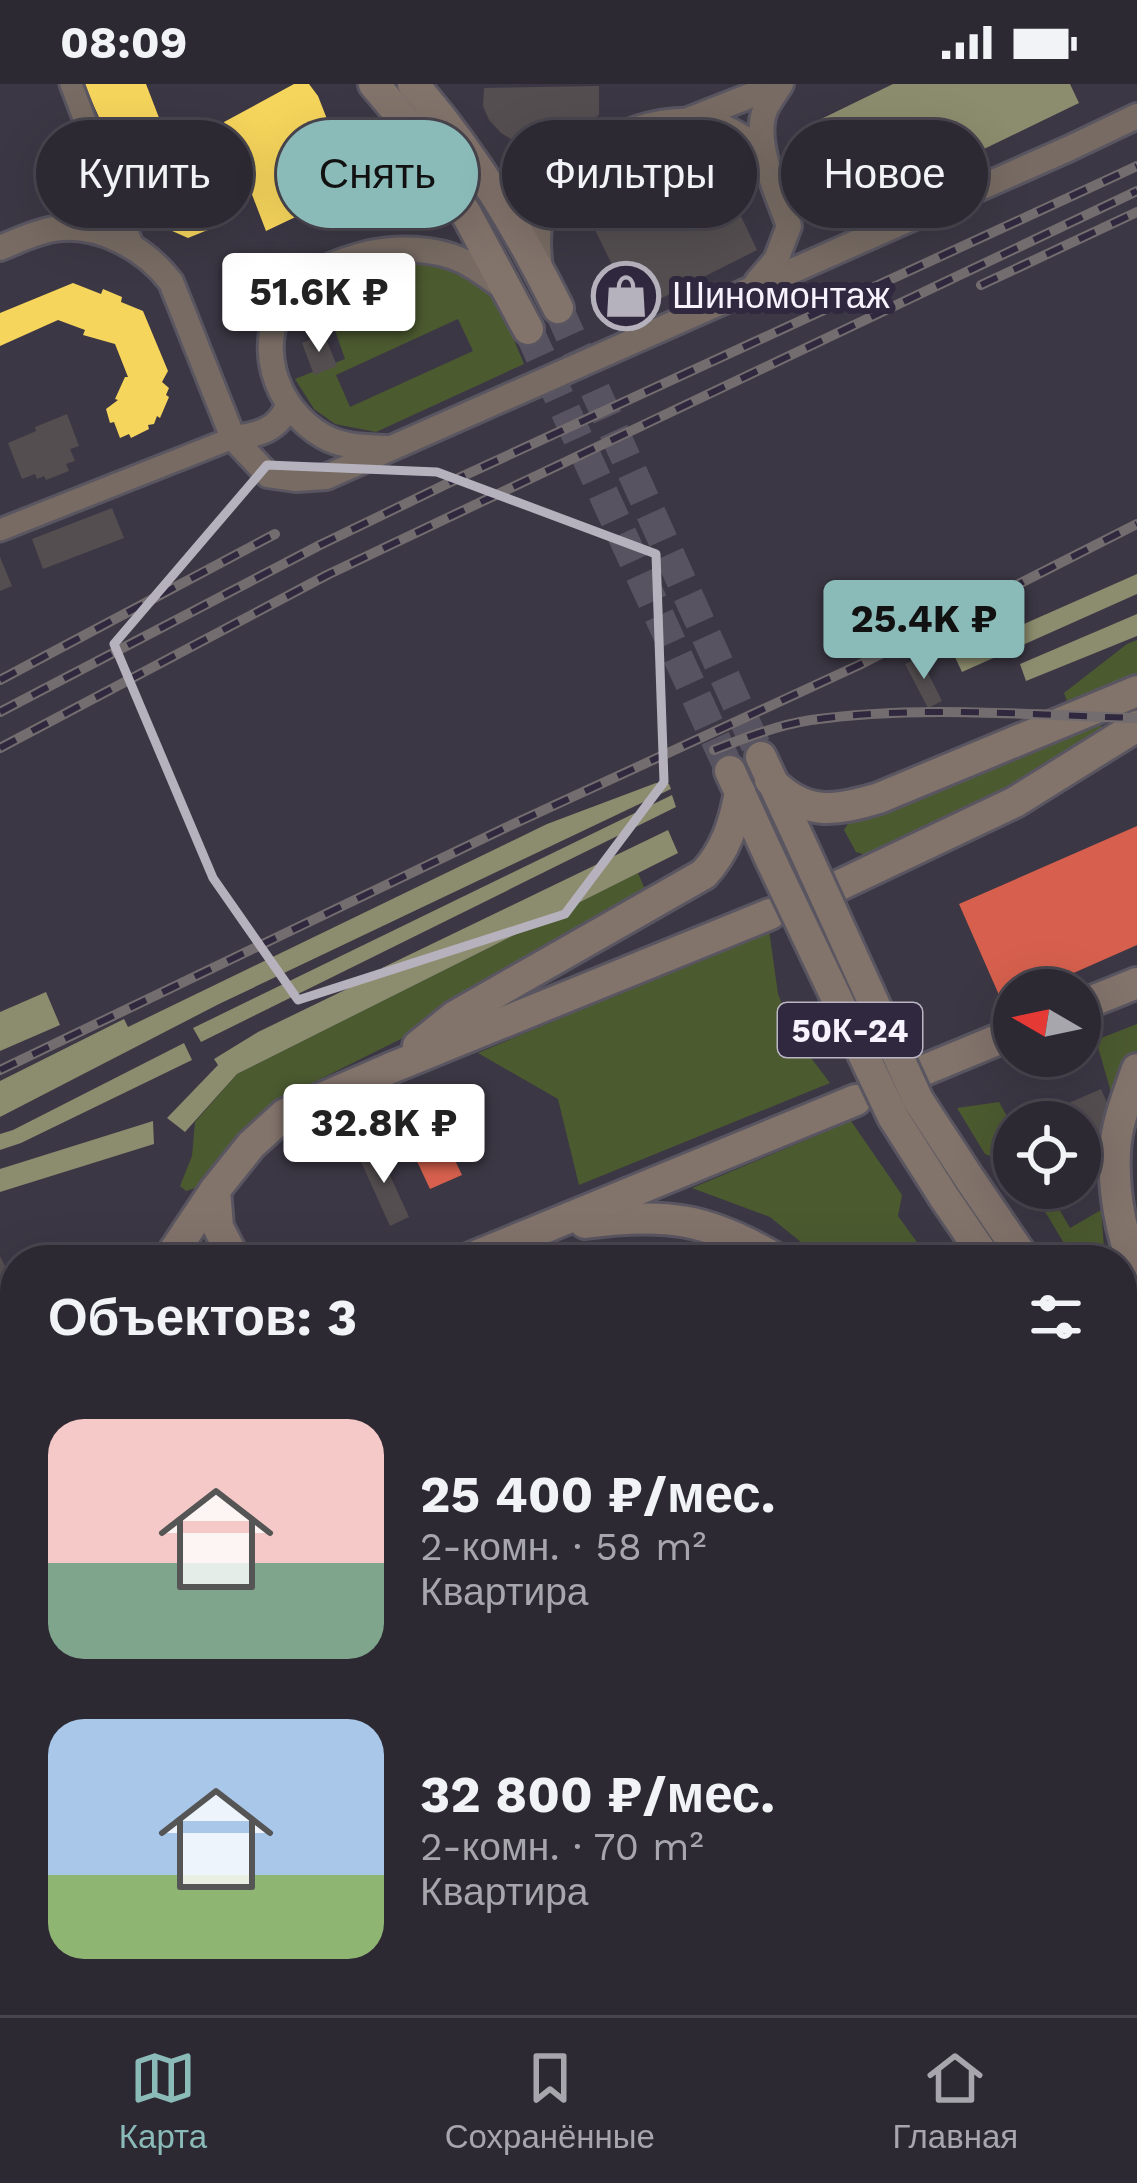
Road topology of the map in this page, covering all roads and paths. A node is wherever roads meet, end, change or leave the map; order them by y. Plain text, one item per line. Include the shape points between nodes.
1 (70, 84) edge
2 (374, 84) edge
3 (413, 84) edge
4 (780, 84) edge
5 (1137, 116) edge
6 (689, 120) edge
7 (757, 147) edge
8 (763, 150) junction
9 (781, 203) edge
10 (539, 228) edge
11 (788, 228) edge
12 (792, 228) edge
13 (0, 248) edge
14 (134, 248) junction
15 (840, 249) junction
16 (541, 273) junction
17 (752, 289) junction
18 (511, 293) junction
19 (558, 308) tunnel mouth
20 (528, 329) tunnel mouth
21 (288, 404) junction
22 (233, 438) junction
23 (394, 448) junction
24 (0, 530) edge
25 (1137, 691) edge
26 (1137, 726) edge
27 (841, 885) dead end
28 (770, 914) dead end
29 (1137, 983) edge
30 (1101, 998) edge
31 (993, 1042) edge
32 (391, 1068) junction
33 (1137, 1070) edge
34 (922, 1071) dead end
35 (856, 1100) dead end
36 (957, 1189) junction
37 (215, 1190) junction
38 (544, 1228) junction
39 (178, 1245) edge
40 (227, 1245) edge
41 (503, 1245) edge
42 (751, 1245) edge
43 (981, 1245) edge
44 (1010, 1245) edge
45 (1127, 1245) edge

1 - 14 street
2 - 18 main road via 416,134
3 - 16 main road via 446,121
4 - 6 street
4 - 8 street via 765,109
5 - 15 street
7 - 8 street
8 - 9 street
10 - 16 street
11 - 17 street
12 - 15 street
13 - 14 street via 57,228
14 - 22 street via 171,282
15 - 17 street
16 - 19 main road
17 - 23 street
18 - 20 main road
18 - 21 street via 460,259 424,251 384,250 318,272 291,292 272,331 271,364
21 - 22 street via 283,419 259,435
21 - 23 street via 323,436
22 - 23 street via 268,475 296,479 326,477
22 - 24 street
25 - 36 main road, 50К-24, bridge via 844,809 800,803 765,769
26 - 27 main road via 1015,802
28 - 32 main road
29 - 30 main road
31 - 34 main road
32 - 36 main road, 50К-24, bridge via 455,1016 704,874 734,821 735,782 893,1117
32 - 37 main road via 285,1114
33 - 45 main road via 1115,1149
35 - 38 main road
36 - 43 main road
36 - 44 main road
37 - 39 main road
37 - 40 main road
38 - 41 main road
38 - 42 main road via 667,1217

